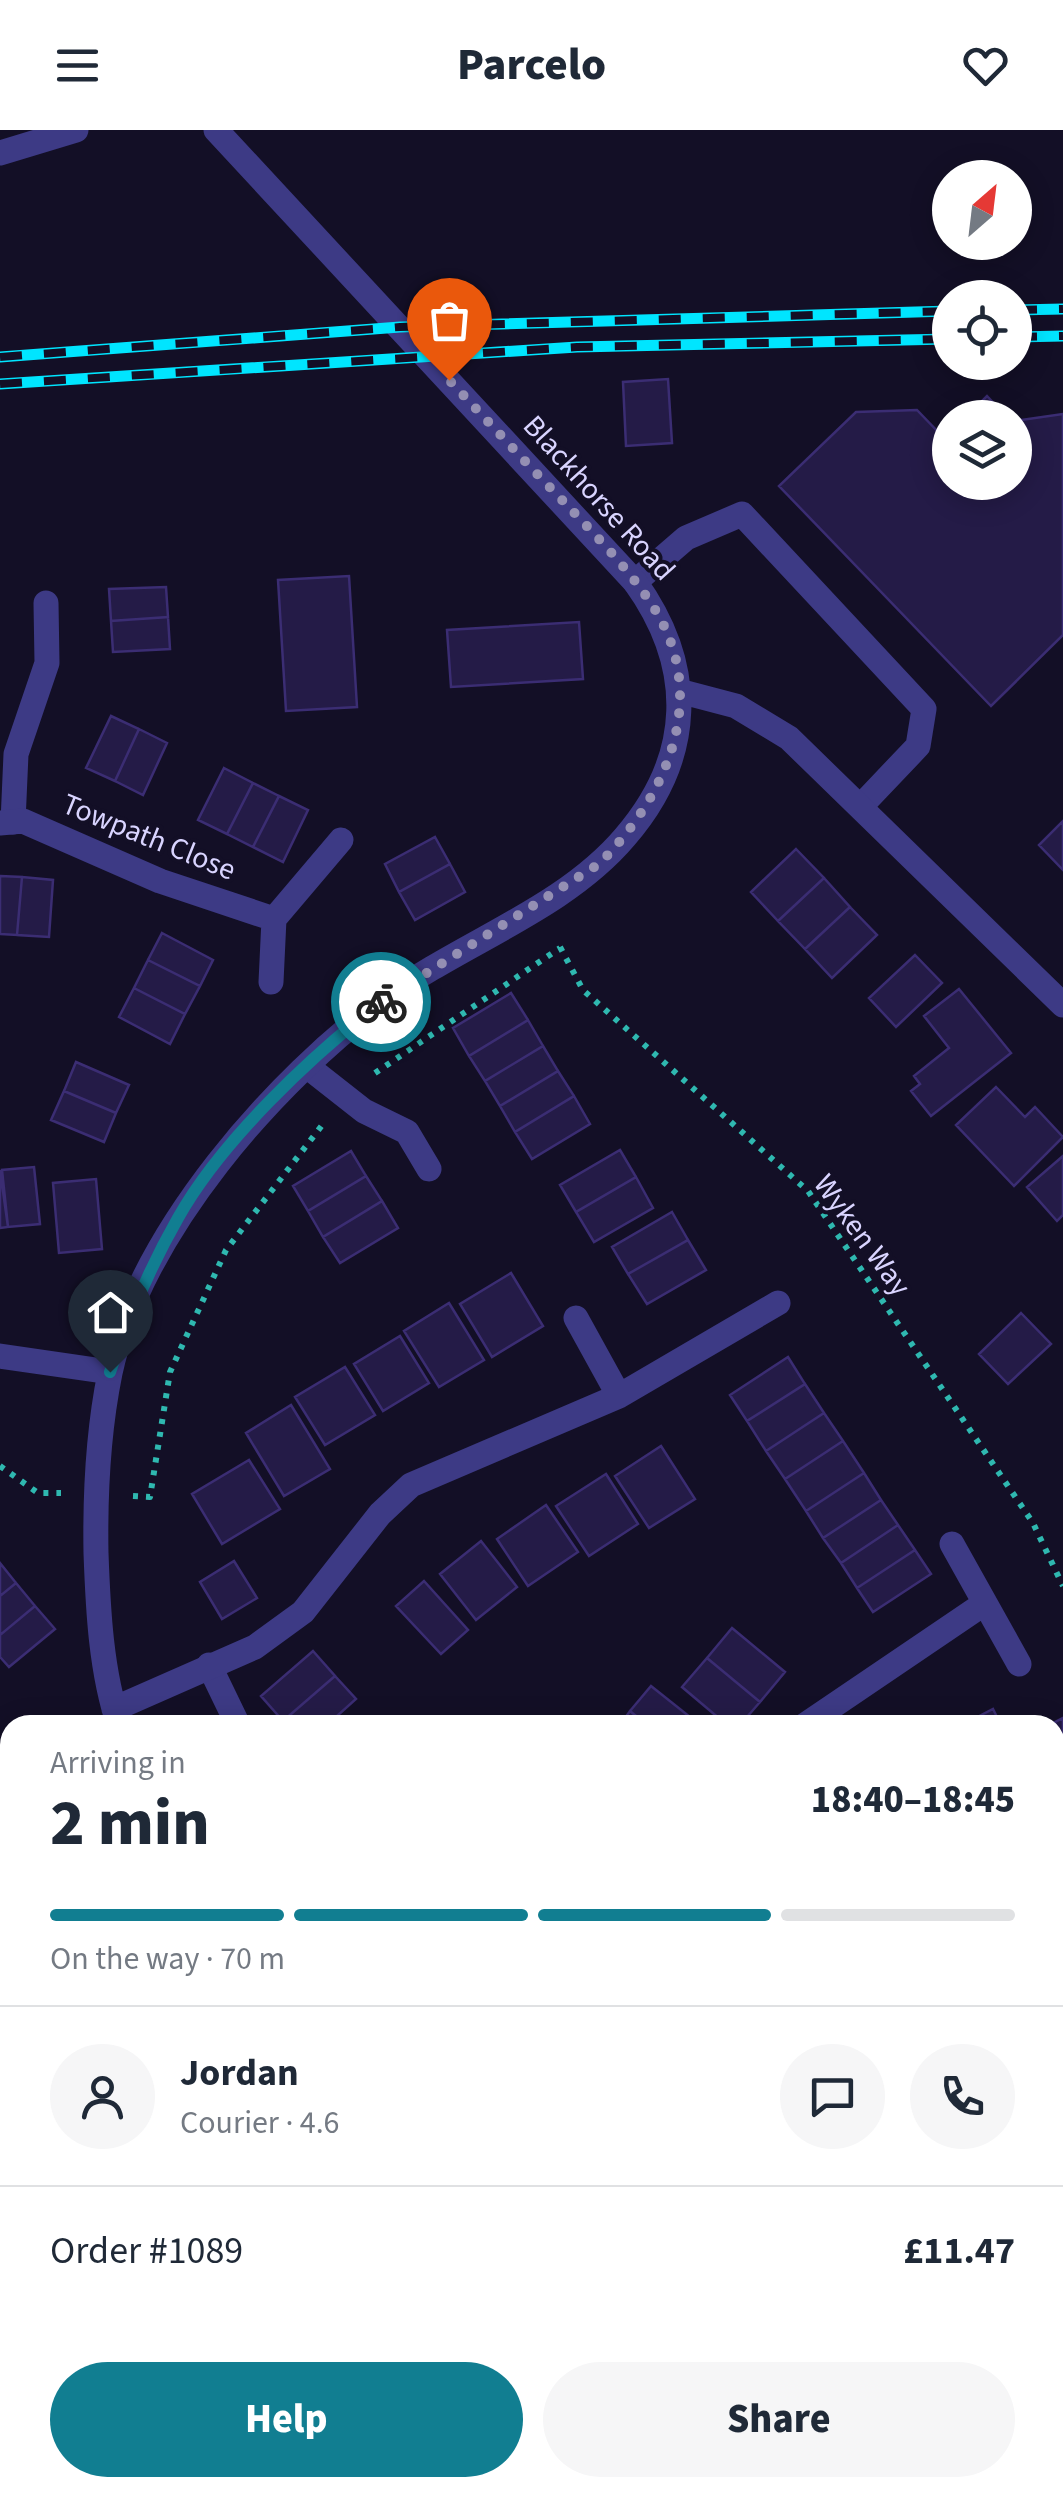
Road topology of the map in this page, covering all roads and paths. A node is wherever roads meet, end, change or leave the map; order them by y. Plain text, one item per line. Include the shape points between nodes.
1 (76, 130) edge
2 (216, 130) edge
3 (0, 153) edge
4 (636, 582) junction
5 (46, 603) dead end
6 (679, 691) junction
7 (861, 806) junction
8 (6, 823) edge
9 (341, 840) dead end
10 (537, 906) junction
11 (274, 919) junction
12 (560, 948) junction
13 (272, 982) dead end
14 (1063, 1005) edge
15 (308, 1067) junction
16 (349, 1099) junction
17 (429, 1169) dead end
18 (778, 1303) dead end
19 (576, 1318) dead end
20 (0, 1356) edge
21 (110, 1372) junction
22 (619, 1396) junction
23 (0, 1466) edge
24 (95, 1493) junction
25 (952, 1544) dead end
26 (1063, 1586) edge
27 (985, 1603) junction
28 (1020, 1664) dead end
29 (208, 1665) junction
30 (117, 1715) edge
31 (120, 1715) edge
32 (233, 1715) edge
33 (820, 1715) edge

1 - 3 street
2 - 4 street, Blackhorse Road
4 - 6 street, Blackhorse Road via 669,637
4 - 7 street via 686,538 742,514 924,708 918,746
5 - 8 street via 47,663 16,754
6 - 7 street via 762,720
6 - 10 street, Blackhorse Road via 672,755 646,810 599,864
7 - 14 street
8 - 11 street, Towpath Close via 23,821 160,881
9 - 11 street
10 - 12 path, Wyken Way
10 - 15 street, Blackhorse Road via 390,995
11 - 13 street
12 - 16 path via 384,1064
12 - 26 path, Wyken Way via 583,990 808,1191 1033,1523
15 - 16 street
15 - 21 street, Blackhorse Road via 230,1148 179,1215
16 - 17 street via 407,1132
16 - 24 path via 306,1141 226,1250 170,1372 150,1497
18 - 22 street
19 - 22 street
20 - 21 street
21 - 24 street, Blackhorse Road
22 - 29 street via 411,1485 303,1612 255,1648
23 - 24 path via 38,1493
24 - 30 street, Blackhorse Road via 98,1603
25 - 27 street
27 - 28 street
27 - 33 street
29 - 31 street
29 - 32 street

